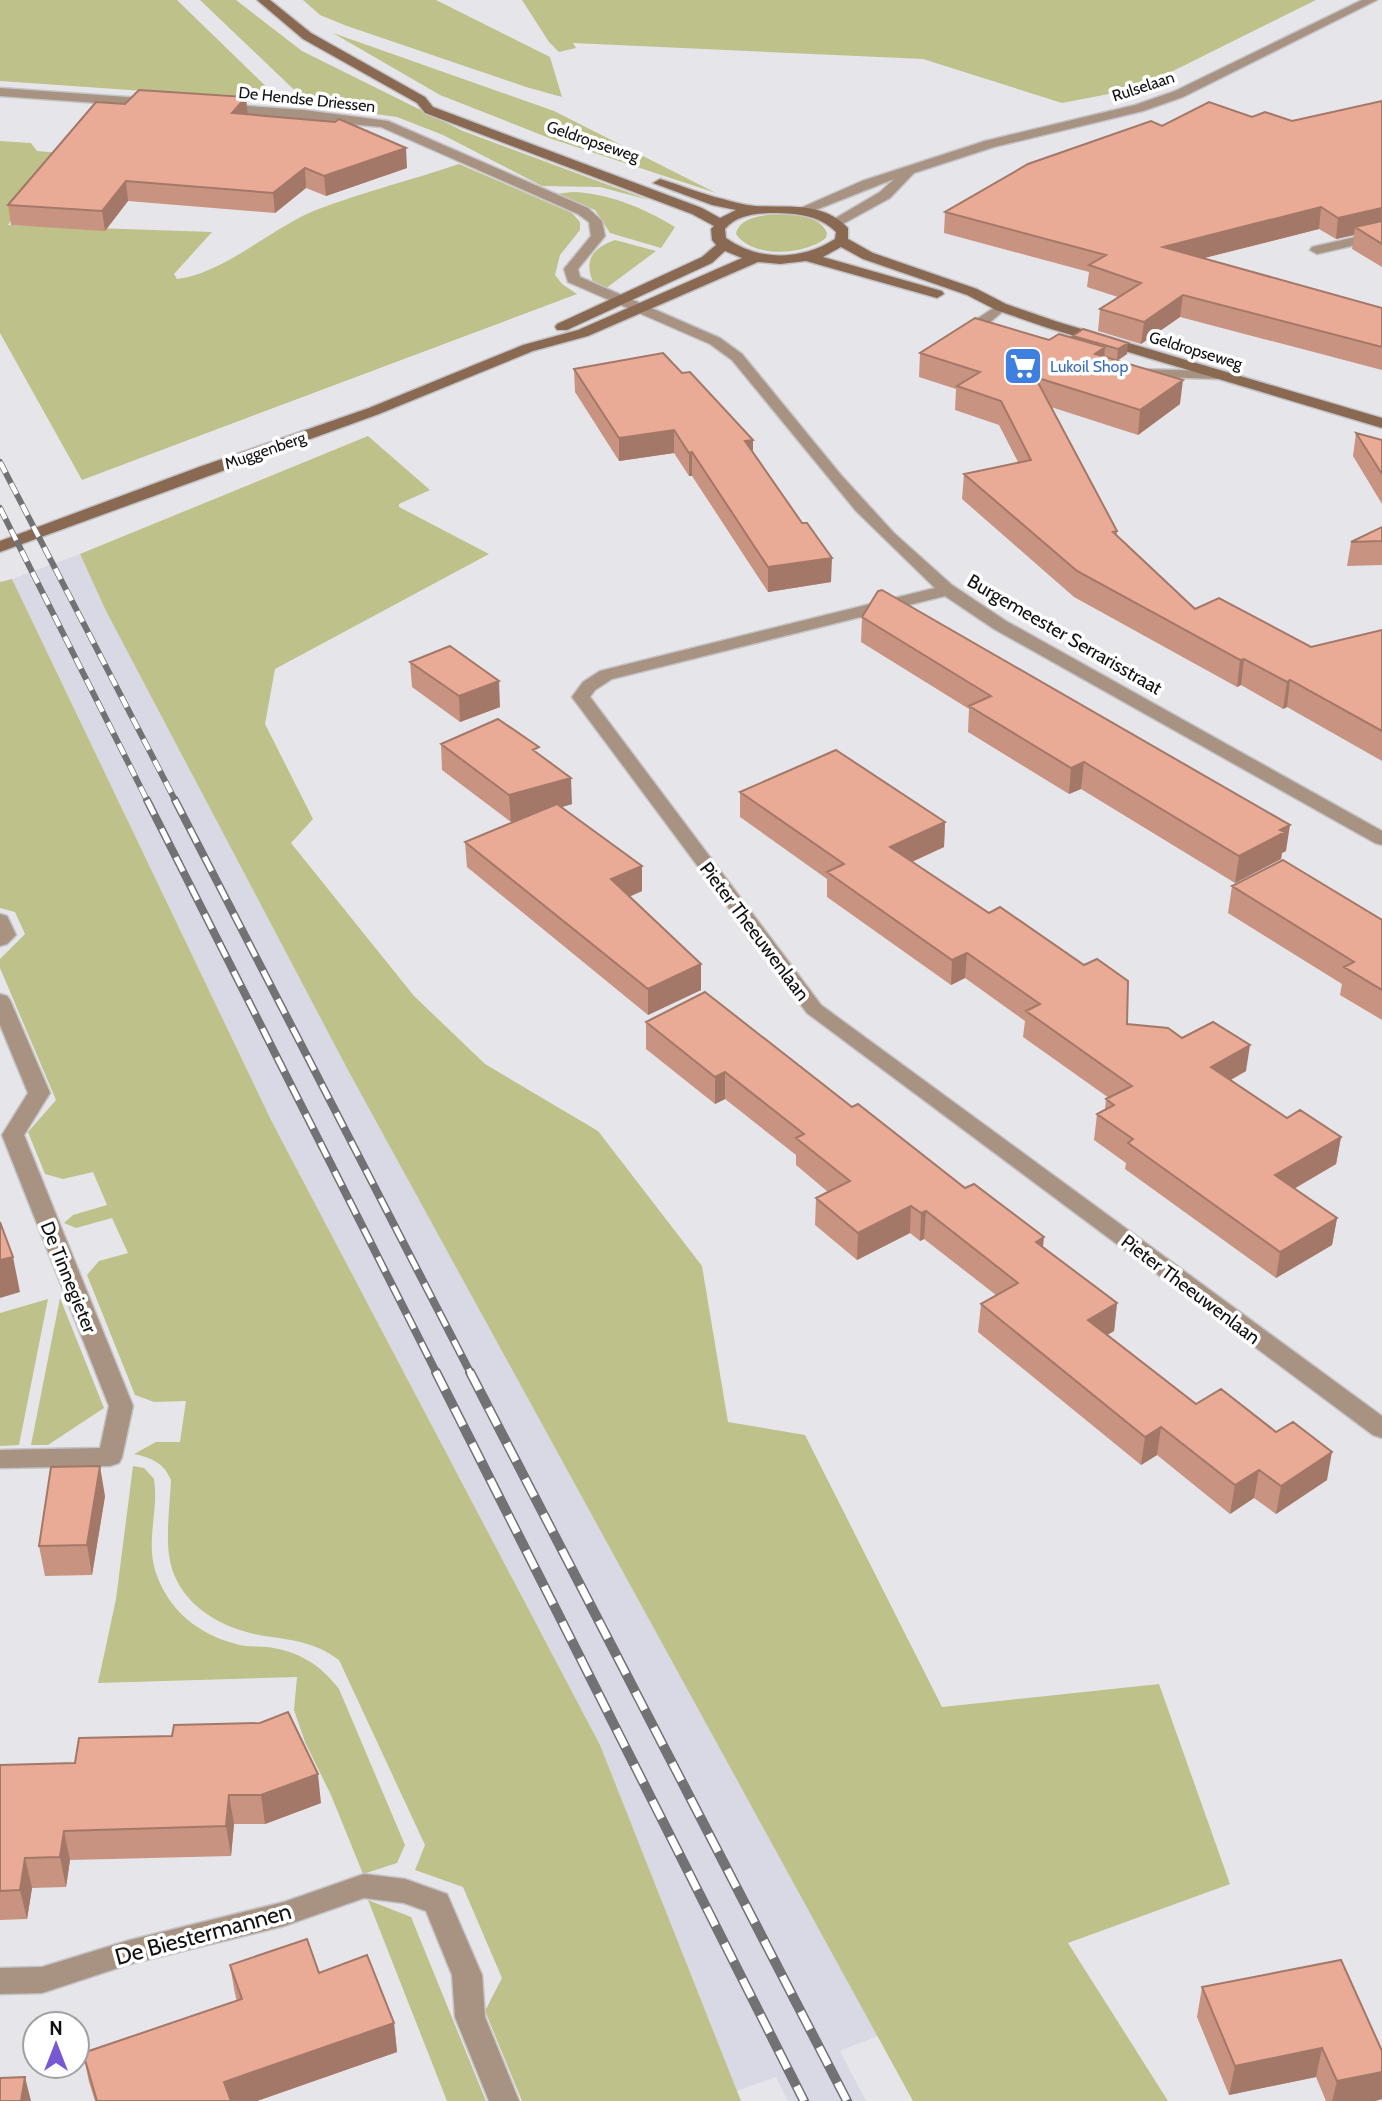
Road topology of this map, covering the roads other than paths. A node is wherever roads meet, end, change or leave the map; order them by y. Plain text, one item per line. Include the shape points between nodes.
1 (263, 0) edge
2 (1371, 0) edge
3 (0, 92) edge
4 (421, 100) junction
5 (166, 104) edge
6 (207, 107) edge
7 (913, 170) junction
8 (756, 210) junction
9 (803, 210) junction
10 (836, 222) junction
11 (721, 224) junction
12 (1382, 235) edge
13 (841, 241) junction
14 (724, 245) junction
15 (1317, 250) dead end
16 (757, 257) junction
17 (804, 257) junction
18 (621, 300) junction
19 (1001, 307) junction
20 (641, 309) junction
21 (1011, 338) edge
22 (528, 348) junction
23 (1122, 370) edge
24 (1217, 375) junction
25 (1382, 423) edge
26 (0, 547) edge
27 (948, 590) junction
28 (1382, 839) edge
29 (0, 920) edge
30 (0, 940) edge
31 (0, 1000) edge
32 (1382, 1429) edge
33 (0, 1459) edge
34 (0, 1981) edge
35 (505, 2101) edge

1 - 4 main road, Geldropseweg via 307,36
2 - 7 street, Rulselaan via 1179,94 990,144
3 - 5 street
4 - 8 main road, Geldropseweg via 717,202
4 - 11 main road, Geldropseweg via 429,110
6 - 18 street, De Hendse Driessen via 384,124 583,211 595,221 598,236 571,269 573,279
7 - 9 street, Rulselaan
7 - 10 street, Rulselaan via 885,195
8 - 9 main road
8 - 11 main road
9 - 10 main road
10 - 13 main road via 843,232
11 - 14 main road via 717,234
12 - 15 street
13 - 17 main road
13 - 19 main road, Geldropseweg via 868,256 972,292
14 - 16 main road
14 - 18 main road, Muggenberg via 707,261
16 - 17 main road
16 - 20 main road, Muggenberg
17 - 19 main road, Geldropseweg via 956,300
18 - 20 street, Burgemeester Serrarisstraat
18 - 22 main road, Muggenberg
19 - 21 street via 979,324
19 - 24 main road, Geldropseweg
20 - 22 main road, Muggenberg via 583,333
20 - 27 street, Burgemeester Serrarisstraat via 715,341 737,357 862,508
22 - 26 main road, Muggenberg via 374,411
23 - 24 street
24 - 25 main road, Geldropseweg
27 - 28 street, Burgemeester Serrarisstraat via 1000,625
27 - 32 street, Pieter Theeuwenlaan via 606,675 581,697 814,1009
29 - 30 street via 6,935
31 - 33 street, De Tinnegieter via 39,1093 13,1135 121,1406 110,1458
34 - 35 street, De Biestermannen via 42,1980 130,1952 284,1914 364,1886 405,1891 437,1903 467,1975 470,2018

